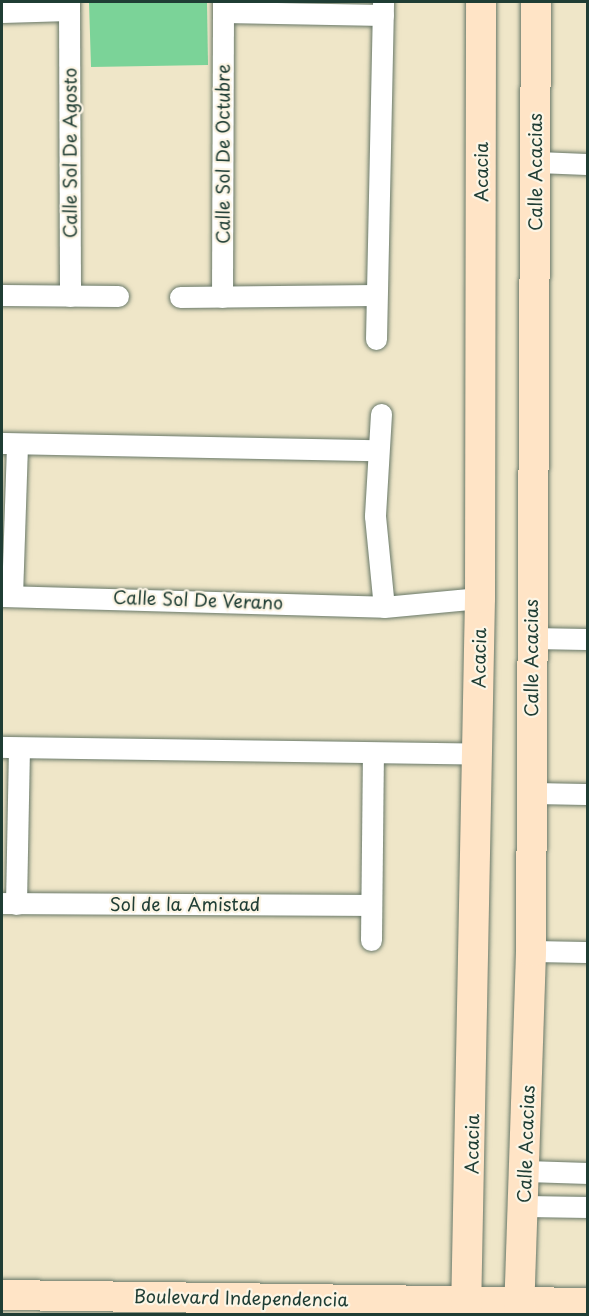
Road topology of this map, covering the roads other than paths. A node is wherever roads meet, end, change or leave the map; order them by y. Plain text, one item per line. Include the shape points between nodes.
1 (482, 2) edge
2 (536, 2) edge
3 (69, 6) edge
4 (223, 7) edge
5 (383, 8) edge
6 (2, 12) edge
7 (536, 162) junction
8 (588, 164) edge
9 (2, 295) edge
10 (375, 295) junction
11 (70, 296) junction
12 (118, 296) dead end
13 (180, 297) dead end
14 (222, 297) junction
15 (376, 339) dead end
16 (381, 414) dead end
17 (9, 443) edge
18 (378, 450) junction
19 (7, 596) edge
20 (480, 598) junction
21 (384, 607) junction
22 (530, 638) junction
23 (588, 639) edge
24 (10, 748) edge
25 (373, 753) junction
26 (478, 754) junction
27 (531, 793) junction
28 (588, 794) edge
29 (9, 903) edge
30 (369, 905) junction
31 (371, 940) dead end
32 (531, 951) junction
33 (588, 952) edge
34 (526, 1171) junction
35 (588, 1173) edge
36 (525, 1206) junction
37 (588, 1207) edge
38 (2, 1295) edge
39 (588, 1303) edge
40 (466, 1307) edge
41 (519, 1308) edge

1 - 20 main road, Acacia
2 - 7 main road, Calle Acacias
3 - 6 street, Calle Sol De Agosto
3 - 11 street, Calle Sol De Agosto
4 - 5 street, Calle Sol De Octubre
4 - 14 street, Calle Sol De Octubre
5 - 10 street, Calle Sol De Octubre
7 - 8 street
7 - 22 main road, Calle Acacias
9 - 11 street
10 - 14 street
10 - 15 street, Calle Sol De Octubre
11 - 12 street
13 - 14 street
16 - 18 street
17 - 18 street, Calle Sol De Verano
17 - 19 street, Calle Sol De Verano
18 - 21 street via 375,516
19 - 21 street, Calle Sol De Verano
20 - 21 street, Calle Sol De Verano
20 - 26 main road, Acacia
22 - 23 street
22 - 27 main road, Calle Acacias
24 - 25 street
24 - 29 street
25 - 26 street
25 - 30 street
26 - 40 main road, Acacia
27 - 28 street
27 - 32 main road, Calle Acacias
29 - 30 street, Sol de la Amistad
30 - 31 street
32 - 33 street
32 - 34 main road, Calle Acacias
34 - 35 street
34 - 36 main road, Calle Acacias
36 - 37 street
36 - 41 main road, Calle Acacias
38 - 40 main road, Boulevard Independencia
39 - 41 main road, Boulevard Independencia
40 - 41 main road, Boulevard Independencia

